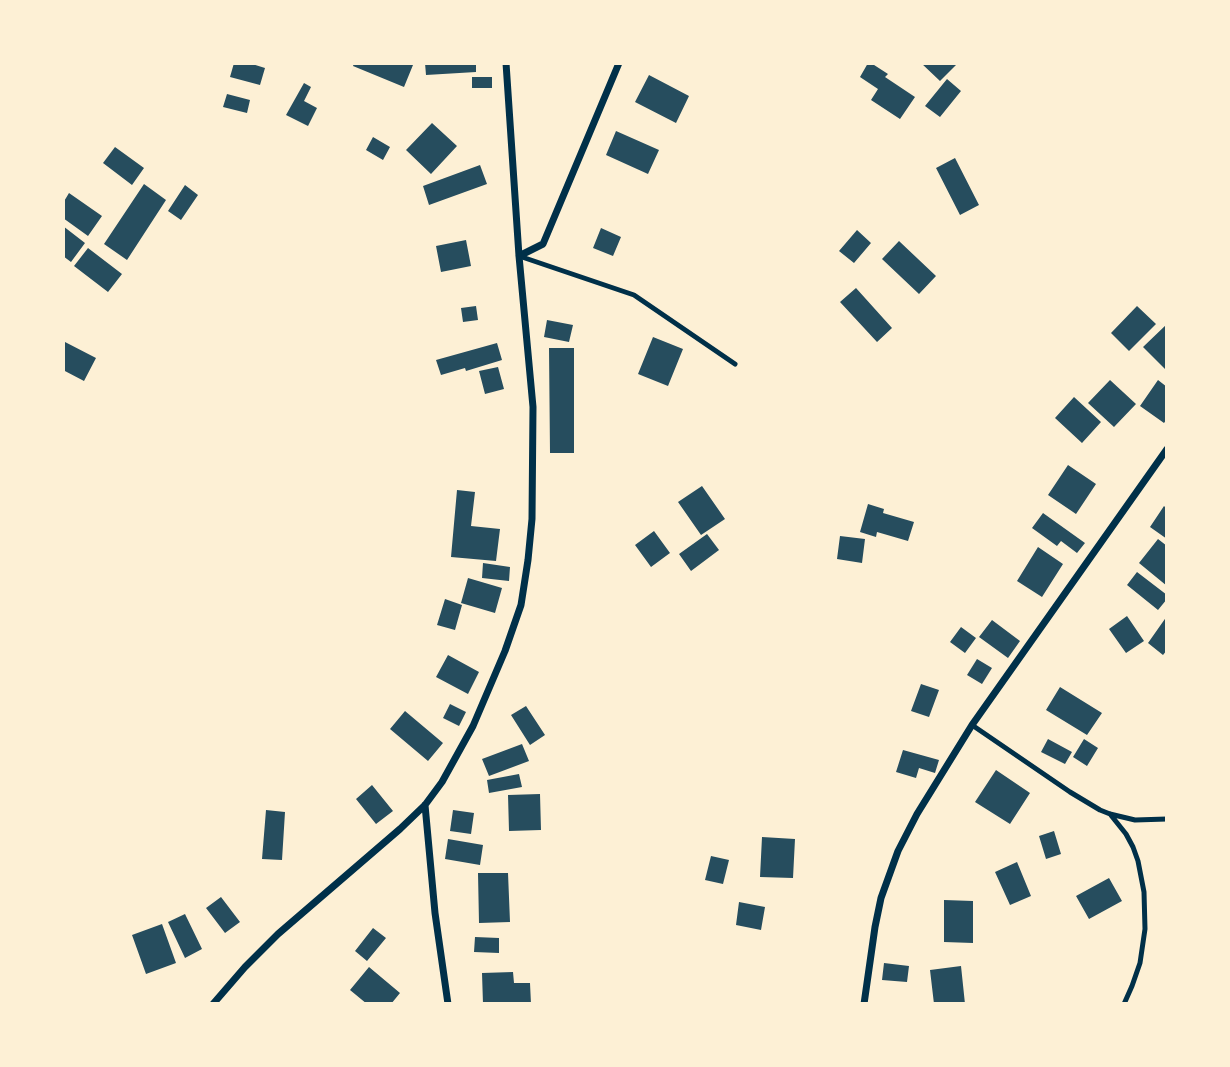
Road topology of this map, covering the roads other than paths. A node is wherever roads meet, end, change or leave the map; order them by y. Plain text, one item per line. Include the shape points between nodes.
1 (506, 63) edge
2 (619, 63) edge
3 (519, 256) junction
4 (735, 364) dead end
5 (1167, 449) edge
6 (972, 725) junction
7 (425, 805) junction
8 (1110, 814) junction
9 (1167, 819) edge
10 (213, 1004) edge
11 (448, 1004) edge
12 (864, 1004) edge
13 (1124, 1004) edge

1 - 3 street
2 - 3 street via 543,244
3 - 4 lane via 634,295
3 - 7 street via 533,407 532,519 523,594 487,696 457,756
5 - 6 street
6 - 8 lane
6 - 12 street via 917,814 894,863 878,912
7 - 10 street via 278,934
7 - 11 street
8 - 9 lane via 1135,820
8 - 13 lane via 1133,847 1144,892 1140,963

